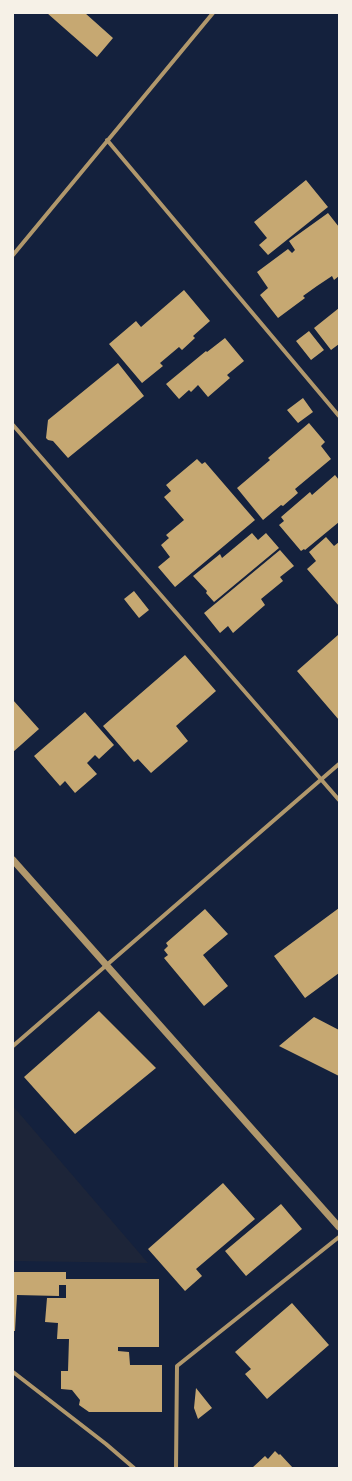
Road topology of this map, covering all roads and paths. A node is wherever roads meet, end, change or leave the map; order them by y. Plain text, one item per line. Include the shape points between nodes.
1 (213, 13) edge
2 (106, 140) junction
3 (13, 255) edge
4 (339, 416) edge
5 (13, 425) edge
6 (339, 764) edge
7 (321, 779) junction
8 (339, 800) edge
9 (13, 860) edge
10 (106, 964) junction
11 (13, 1046) edge
12 (339, 1227) edge
13 (339, 1238) edge
14 (13, 1372) edge
15 (134, 1468) edge
16 (176, 1468) edge

1 - 2 street
2 - 3 street
2 - 4 street
5 - 7 street
6 - 7 street
7 - 8 street
7 - 10 street
9 - 10 street
10 - 11 street
10 - 12 street
13 - 16 street via 177,1366
14 - 15 street

